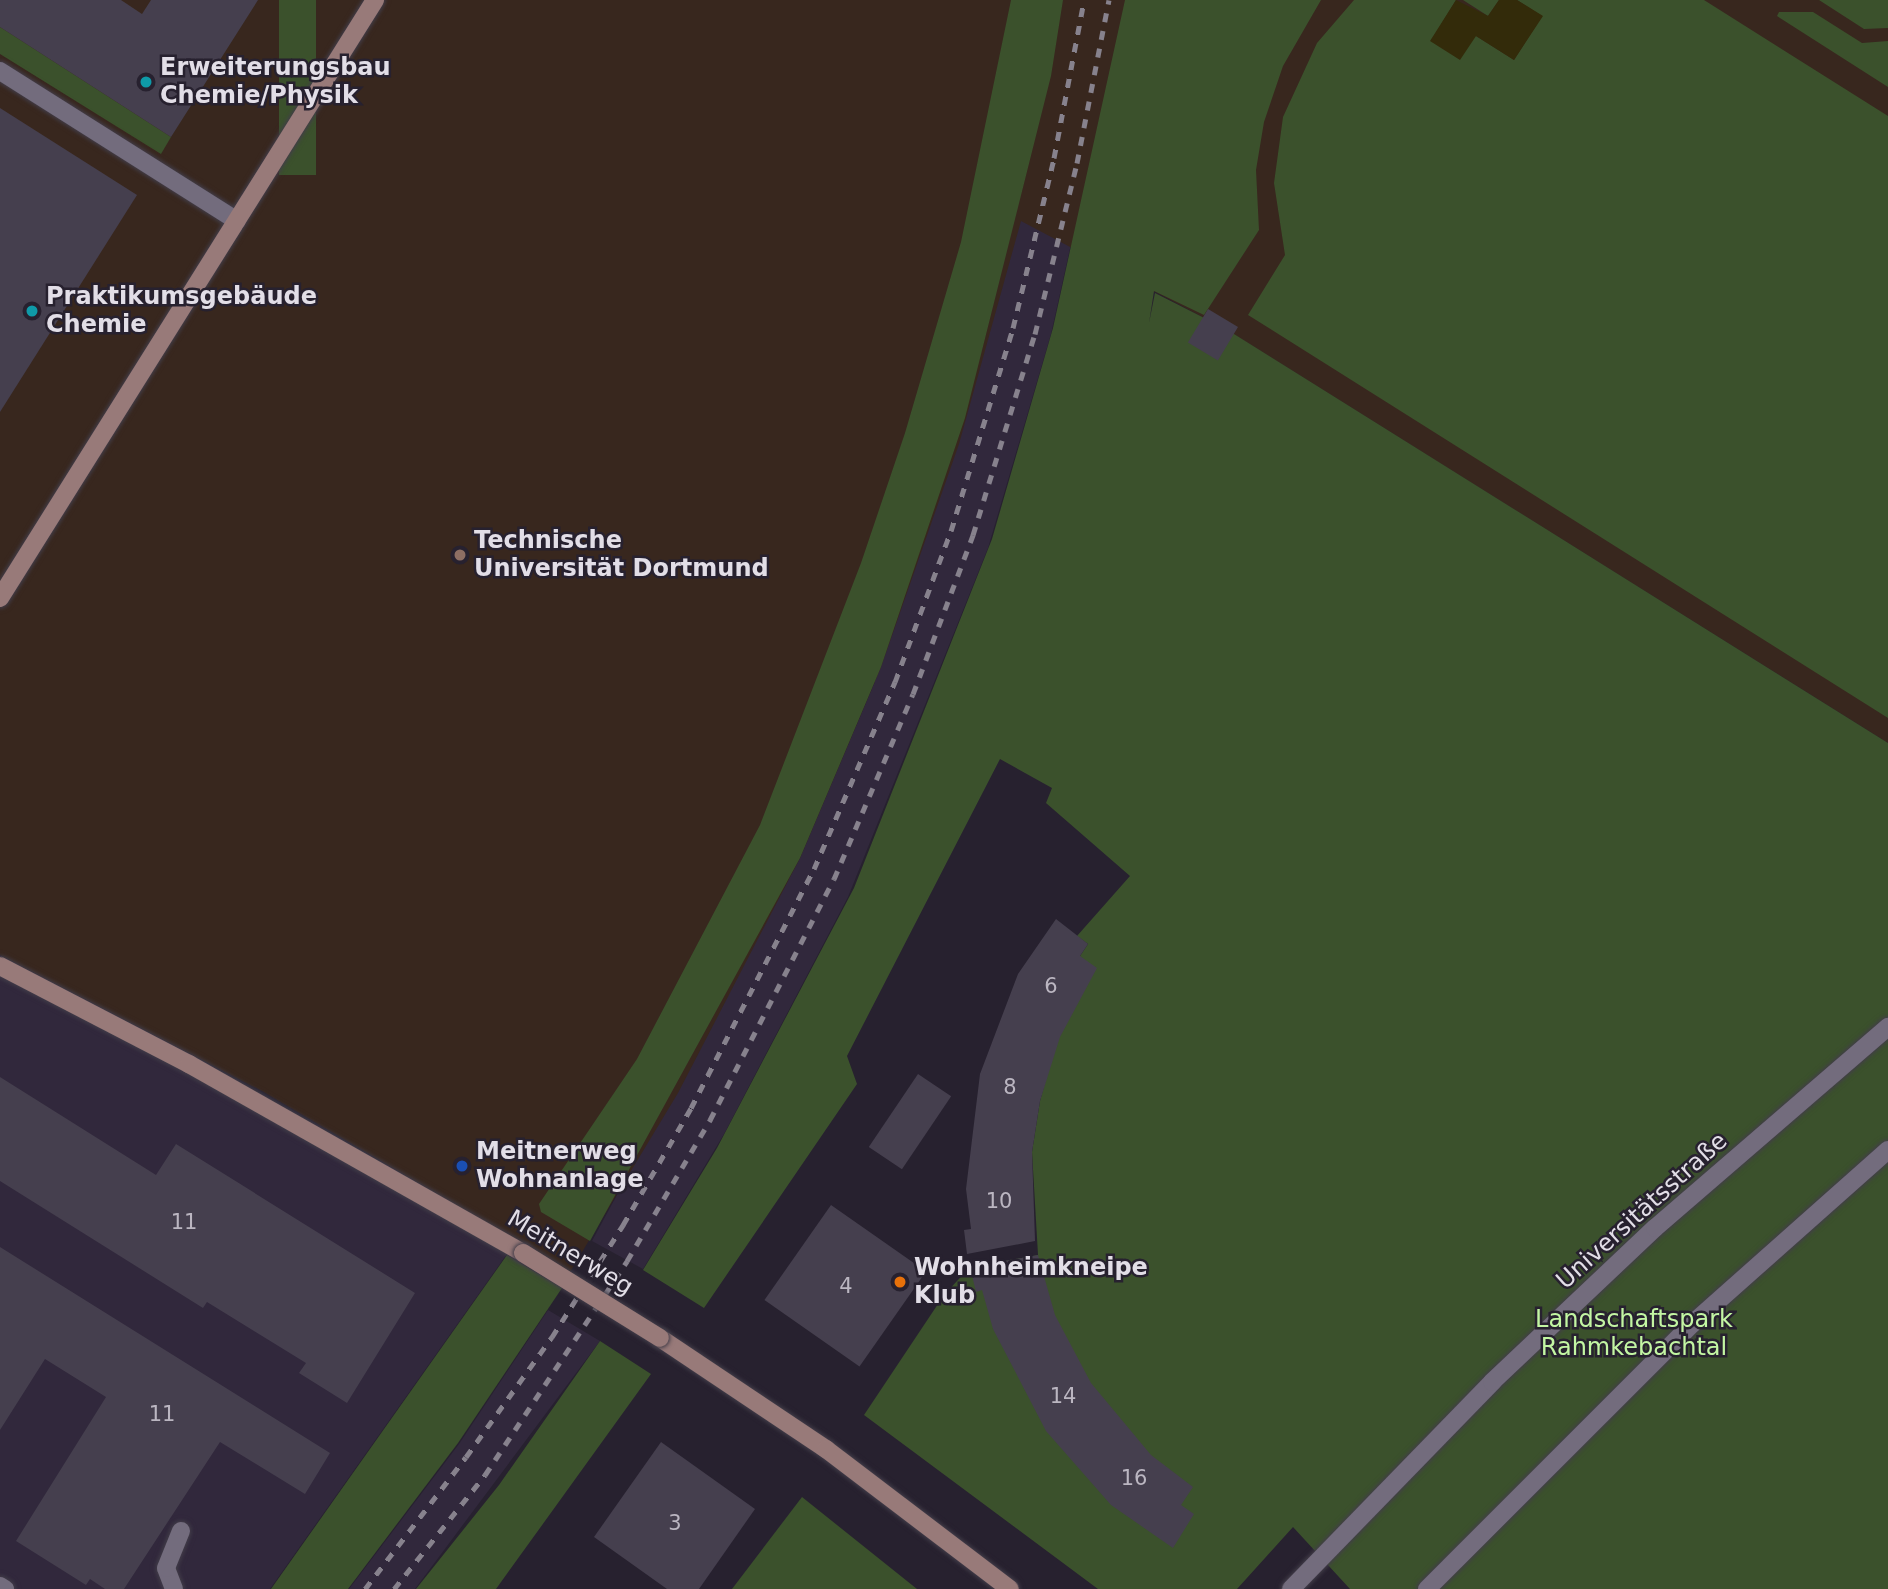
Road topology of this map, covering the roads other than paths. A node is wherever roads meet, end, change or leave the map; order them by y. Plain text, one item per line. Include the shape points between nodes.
1 (375, 0) edge
2 (0, 71) edge
3 (237, 221) junction
4 (0, 598) edge
5 (0, 966) edge
6 (1888, 1027) edge
7 (1888, 1150) edge
8 (181, 1531) dead end
9 (0, 1586) edge
10 (5, 1589) edge
11 (174, 1589) edge
12 (1010, 1589) edge
13 (1291, 1589) edge
14 (1427, 1589) edge

1 - 3 street
2 - 3 street
3 - 4 street
5 - 12 street, Meitnerweg, bridge via 190,1064 523,1253 826,1449
6 - 13 street, Universitätsstraße via 1655,1228 1492,1382
7 - 14 street via 1692,1325
8 - 11 street via 166,1568
9 - 10 street

